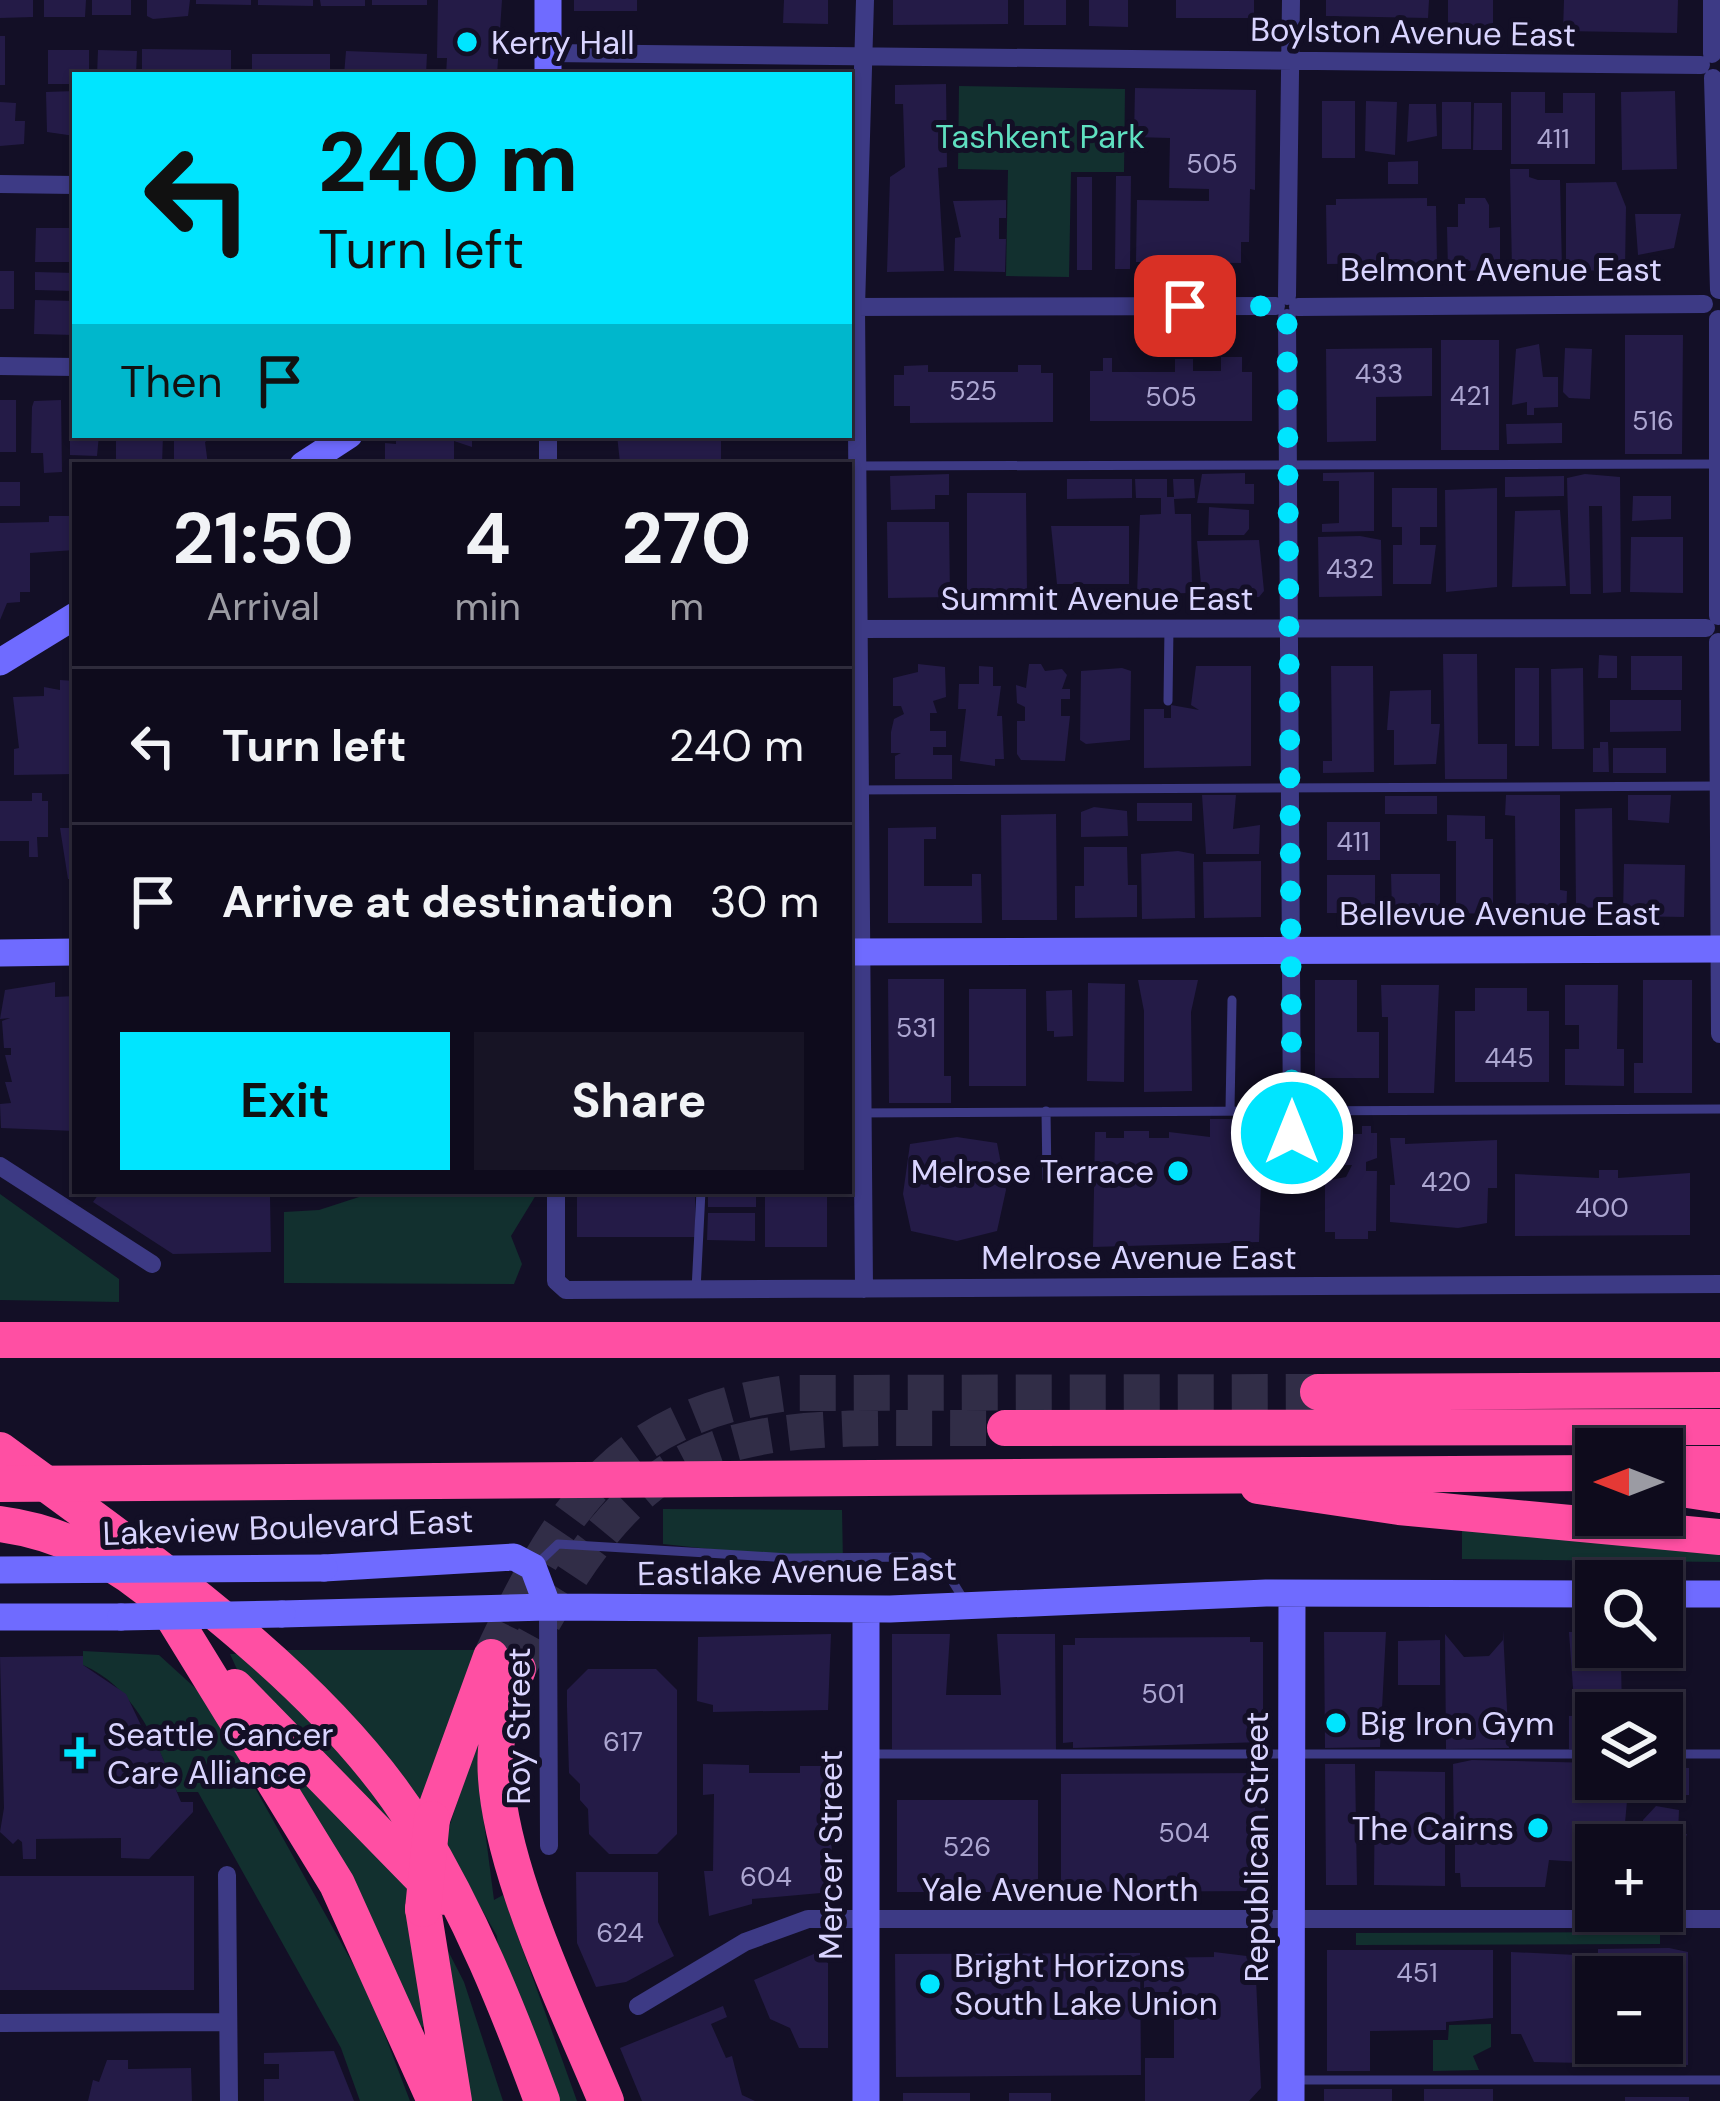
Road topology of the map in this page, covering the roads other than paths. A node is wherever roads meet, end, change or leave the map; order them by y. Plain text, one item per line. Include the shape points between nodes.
1 (548, 0) edge
2 (866, 0) edge
3 (1292, 0) edge
4 (1712, 0) edge
5 (865, 54) junction
6 (1291, 61) junction
7 (548, 64) edge
8 (1713, 66) edge
9 (0, 184) edge
10 (72, 184) edge
11 (1720, 290) edge
12 (852, 307) edge
13 (1287, 307) junction
14 (1714, 314) edge
15 (0, 366) edge
16 (72, 368) edge
17 (344, 438) edge
18 (308, 462) edge
19 (1288, 464) junction
20 (1719, 464) edge
21 (853, 466) edge
22 (72, 618) edge
23 (1168, 627) junction
24 (1291, 627) junction
25 (854, 629) edge
26 (1716, 629) edge
27 (0, 662) edge
28 (1168, 701) dead end
29 (1292, 786) junction
30 (1719, 786) edge
31 (854, 790) edge
32 (1719, 949) edge
33 (1291, 950) junction
34 (72, 952) edge
35 (855, 952) edge
36 (0, 953) edge
37 (1232, 1000) dead end
38 (1720, 1034) edge
39 (1292, 1109) junction
40 (1720, 1109) edge
41 (1230, 1110) junction
42 (1046, 1111) junction
43 (855, 1113) edge
44 (1292, 1133) dead end
45 (0, 1166) edge
46 (1047, 1179) dead end
47 (556, 1194) edge
48 (701, 1194) edge
49 (152, 1264) dead end
50 (1720, 1284) edge
51 (696, 1289) junction
52 (863, 1289) junction
53 (0, 1340) edge
54 (1720, 1340) edge
55 (1720, 1390) edge
56 (1318, 1392) tunnel mouth
57 (1720, 1426) edge
58 (1005, 1428) tunnel mouth
59 (0, 1450) edge
60 (1720, 1464) edge
61 (1683, 1467) edge
62 (0, 1470) edge
63 (1575, 1470) edge
64 (1683, 1470) edge
65 (1575, 1472) edge
66 (1720, 1473) edge
67 (1183, 1475) junction
68 (0, 1484) edge
69 (1683, 1489) edge
70 (1720, 1495) edge
71 (0, 1524) edge
72 (1720, 1538) edge
73 (0, 1543) edge
74 (533, 1567) junction
75 (0, 1570) edge
76 (1292, 1594) junction
77 (1575, 1594) edge
78 (1683, 1594) edge
79 (1720, 1594) edge
80 (967, 1605) junction
81 (548, 1607) junction
82 (866, 1610) junction
83 (0, 1617) edge
84 (191, 1642) junction
85 (866, 1754) junction
86 (1292, 1754) junction
87 (1575, 1754) edge
88 (1683, 1754) edge
89 (1720, 1754) edge
90 (549, 1846) dead end
91 (226, 1875) dead end
92 (866, 1919) junction
93 (1292, 1919) junction
94 (1720, 1919) edge
95 (356, 1924) junction
96 (476, 1934) junction
97 (638, 2006) dead end
98 (228, 2022) junction
99 (0, 2024) edge
100 (1720, 2080) edge
101 (1292, 2091) edge
102 (229, 2101) edge
103 (435, 2101) edge
104 (454, 2101) edge
105 (542, 2101) edge
106 (606, 2101) edge
107 (866, 2101) edge

1 - 7 street
2 - 5 street
3 - 6 street
4 - 8 street
5 - 6 street, Boylston Avenue East
5 - 7 street, Boylston Avenue East
5 - 12 street
6 - 8 street, Boylston Avenue East
6 - 13 street
8 - 11 street
9 - 10 street
11 - 14 street
12 - 13 street, Belmont Avenue East
12 - 21 street
13 - 14 street, Belmont Avenue East
13 - 19 street
14 - 20 street
15 - 16 street
17 - 18 street
19 - 20 lane
19 - 21 lane
19 - 24 street
20 - 26 street
21 - 25 street
22 - 27 street
23 - 24 street, Summit Avenue East
23 - 25 street, Summit Avenue East
23 - 28 lane
24 - 26 street, Summit Avenue East
24 - 29 street
25 - 31 street
26 - 30 street
29 - 30 lane
29 - 31 lane
29 - 33 street
30 - 32 street
31 - 35 street
32 - 33 street, Bellevue Avenue East
32 - 38 street
33 - 35 street, Bellevue Avenue East
33 - 39 street
34 - 36 street
35 - 43 street
37 - 41 lane
39 - 40 lane
39 - 41 lane
39 - 44 street
41 - 42 lane
42 - 43 lane
42 - 46 lane
43 - 52 street
45 - 49 street
47 - 51 street, Melrose Avenue East via 559,1288
48 - 51 lane
50 - 52 street, Melrose Avenue East
51 - 52 street, Melrose Avenue East
53 - 54 highway
55 - 56 highway
57 - 58 highway
59 - 96 highway via 273,1664 340,1732 415,1824
60 - 61 highway
62 - 63 highway
64 - 66 highway
65 - 67 highway, bridge
67 - 68 highway, bridge
67 - 72 highway, bridge via 1399,1507
69 - 70 highway
71 - 84 highway via 64,1539 133,1576
73 - 95 highway via 104,1580 155,1623 322,1893
74 - 75 street, Lakeview Boulevard East, bridge via 494,1557 324,1568
74 - 80 lane via 558,1544 922,1557
74 - 81 street
76 - 77 street, Eastlake Avenue East
76 - 80 street, Eastlake Avenue East
76 - 86 street, Republican Street
78 - 79 street
80 - 82 street, Eastlake Avenue East
81 - 82 street, Eastlake Avenue East
81 - 83 street, Eastlake Avenue East, bridge
81 - 90 street, Roy Street
82 - 85 street, Mercer Street
84 - 95 highway
84 - 96 highway
85 - 86 lane
85 - 92 street, Mercer Street
86 - 87 lane
86 - 93 street, Republican Street
88 - 89 lane
91 - 98 street
92 - 93 street, Yale Avenue North
92 - 97 street, Yale Avenue North via 775,1927
92 - 107 street, Mercer Street
93 - 94 street, Yale Avenue North
93 - 101 street, Republican Street
95 - 103 highway
96 - 105 highway
98 - 99 street
98 - 102 street
100 - 101 lane
104 - 106 highway, bridge via 424,1909 432,1819 505,1663 498,1796 546,1954

